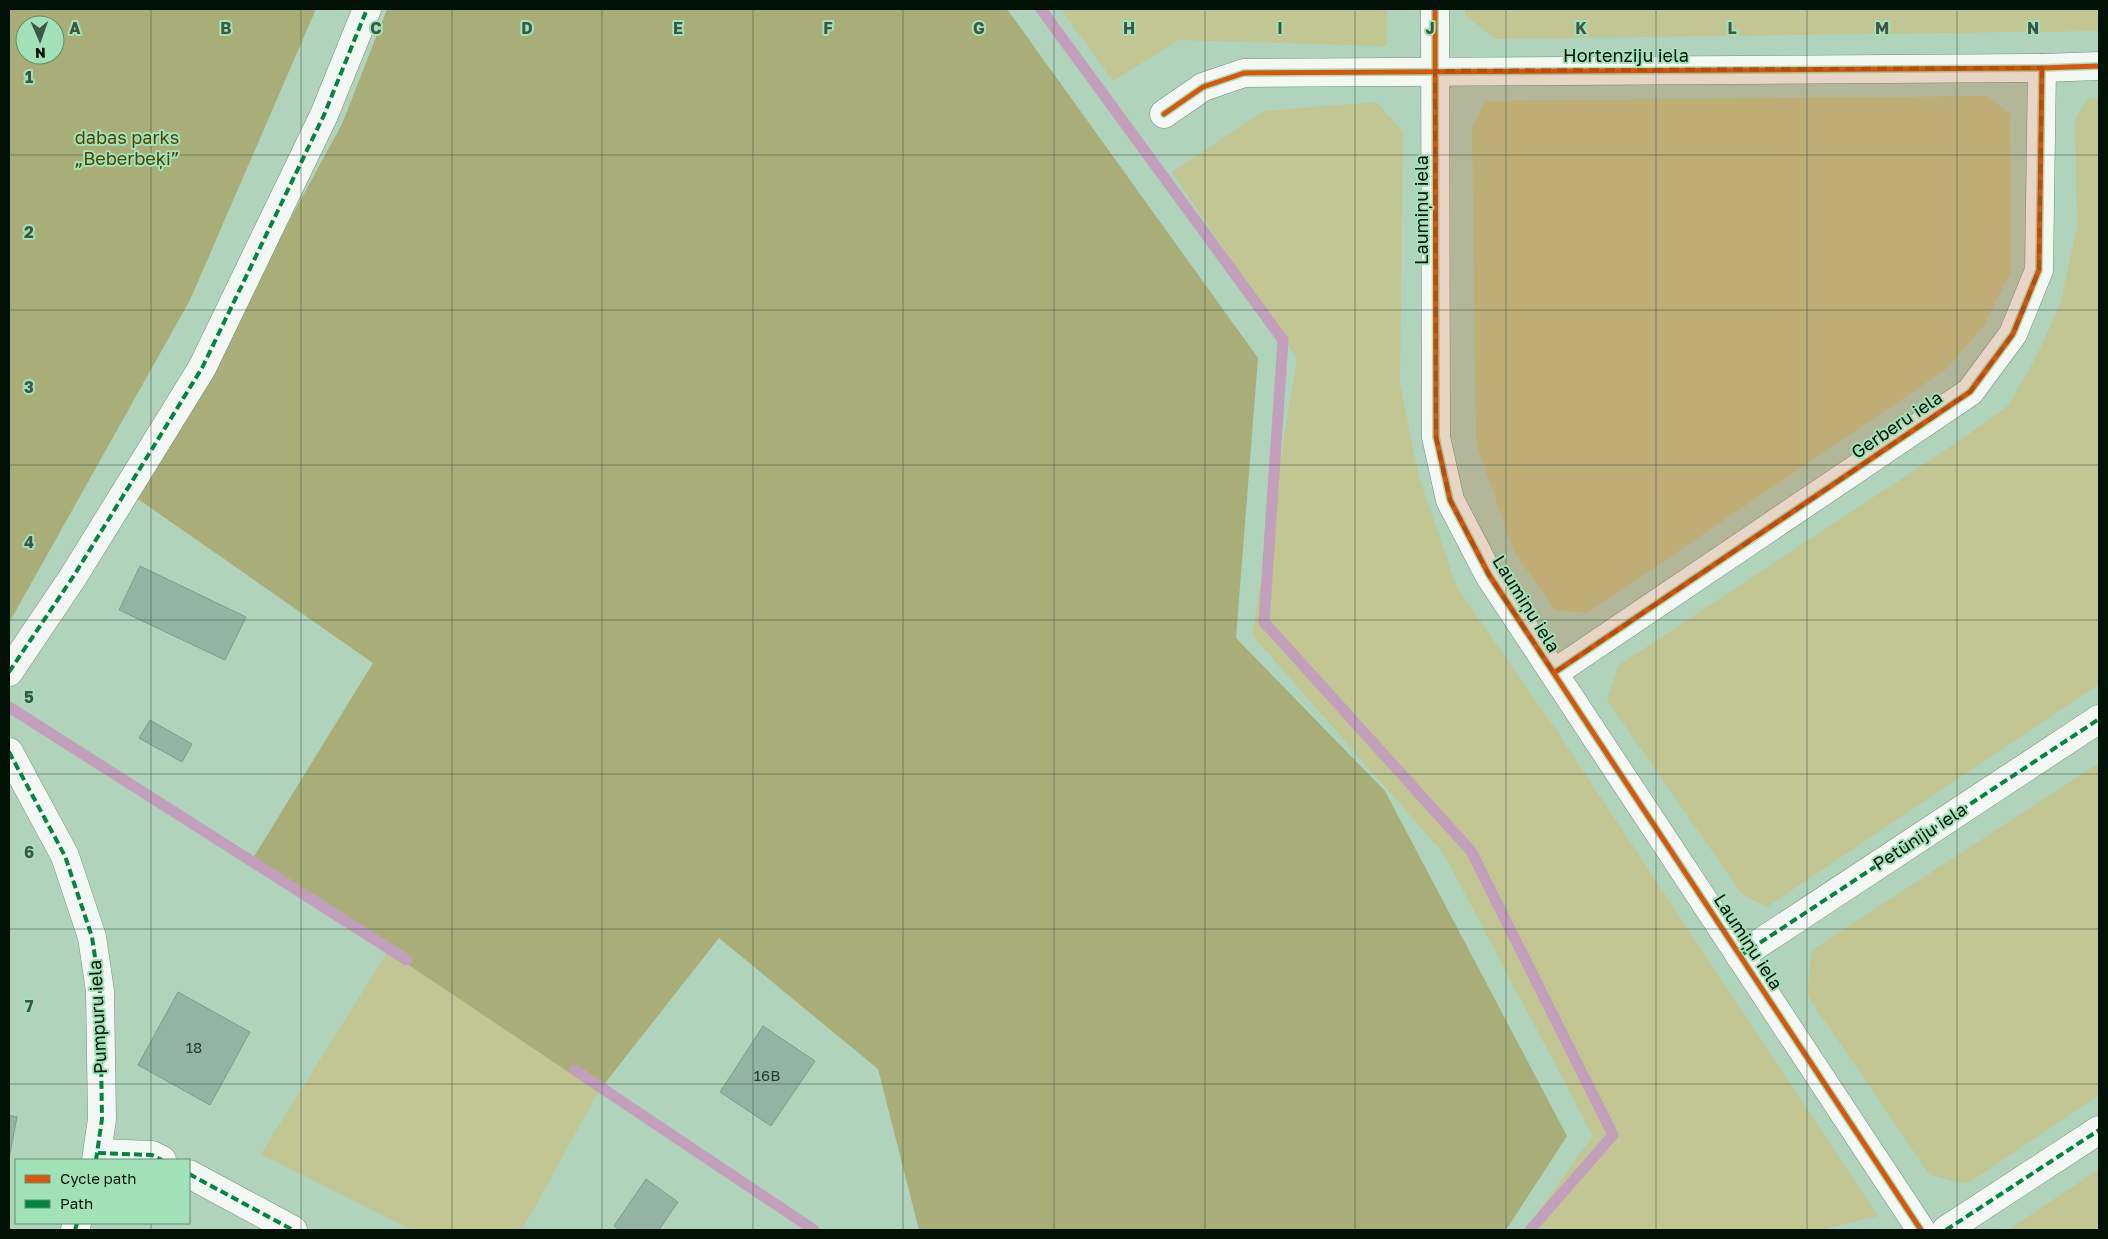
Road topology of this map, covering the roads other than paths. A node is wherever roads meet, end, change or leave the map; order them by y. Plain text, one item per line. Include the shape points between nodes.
1 (367, 9) edge
2 (1435, 9) edge
3 (2099, 66) edge
4 (2042, 68) junction
5 (1435, 71) junction
6 (1164, 114) dead end
7 (9, 672) edge
8 (1554, 673) junction
9 (2099, 719) edge
10 (14, 761) edge
11 (1740, 956) junction
12 (2099, 1130) edge
13 (97, 1157) edge
14 (160, 1159) edge
15 (190, 1175) edge
16 (293, 1230) edge
17 (1921, 1230) edge
18 (1946, 1230) edge

1 - 7 street via 324,115 202,368 73,577
2 - 5 street, Laumiņu iela
3 - 4 street, Hortenziju iela
4 - 5 street, Hortenziju iela
4 - 8 street, Gerberu iela via 2039,270 2013,334 1970,392
5 - 6 street, Hortenziju iela via 1244,74 1203,87
5 - 8 street, Laumiņu iela via 1436,437 1450,500 1489,575
8 - 11 street, Laumiņu iela
9 - 11 street, Petūniju iela
10 - 13 street, Pumpuru iela via 65,856 92,937 100,991 102,1119
11 - 17 street, Laumiņu iela
12 - 18 street
13 - 14 street via 152,1155
15 - 16 street

